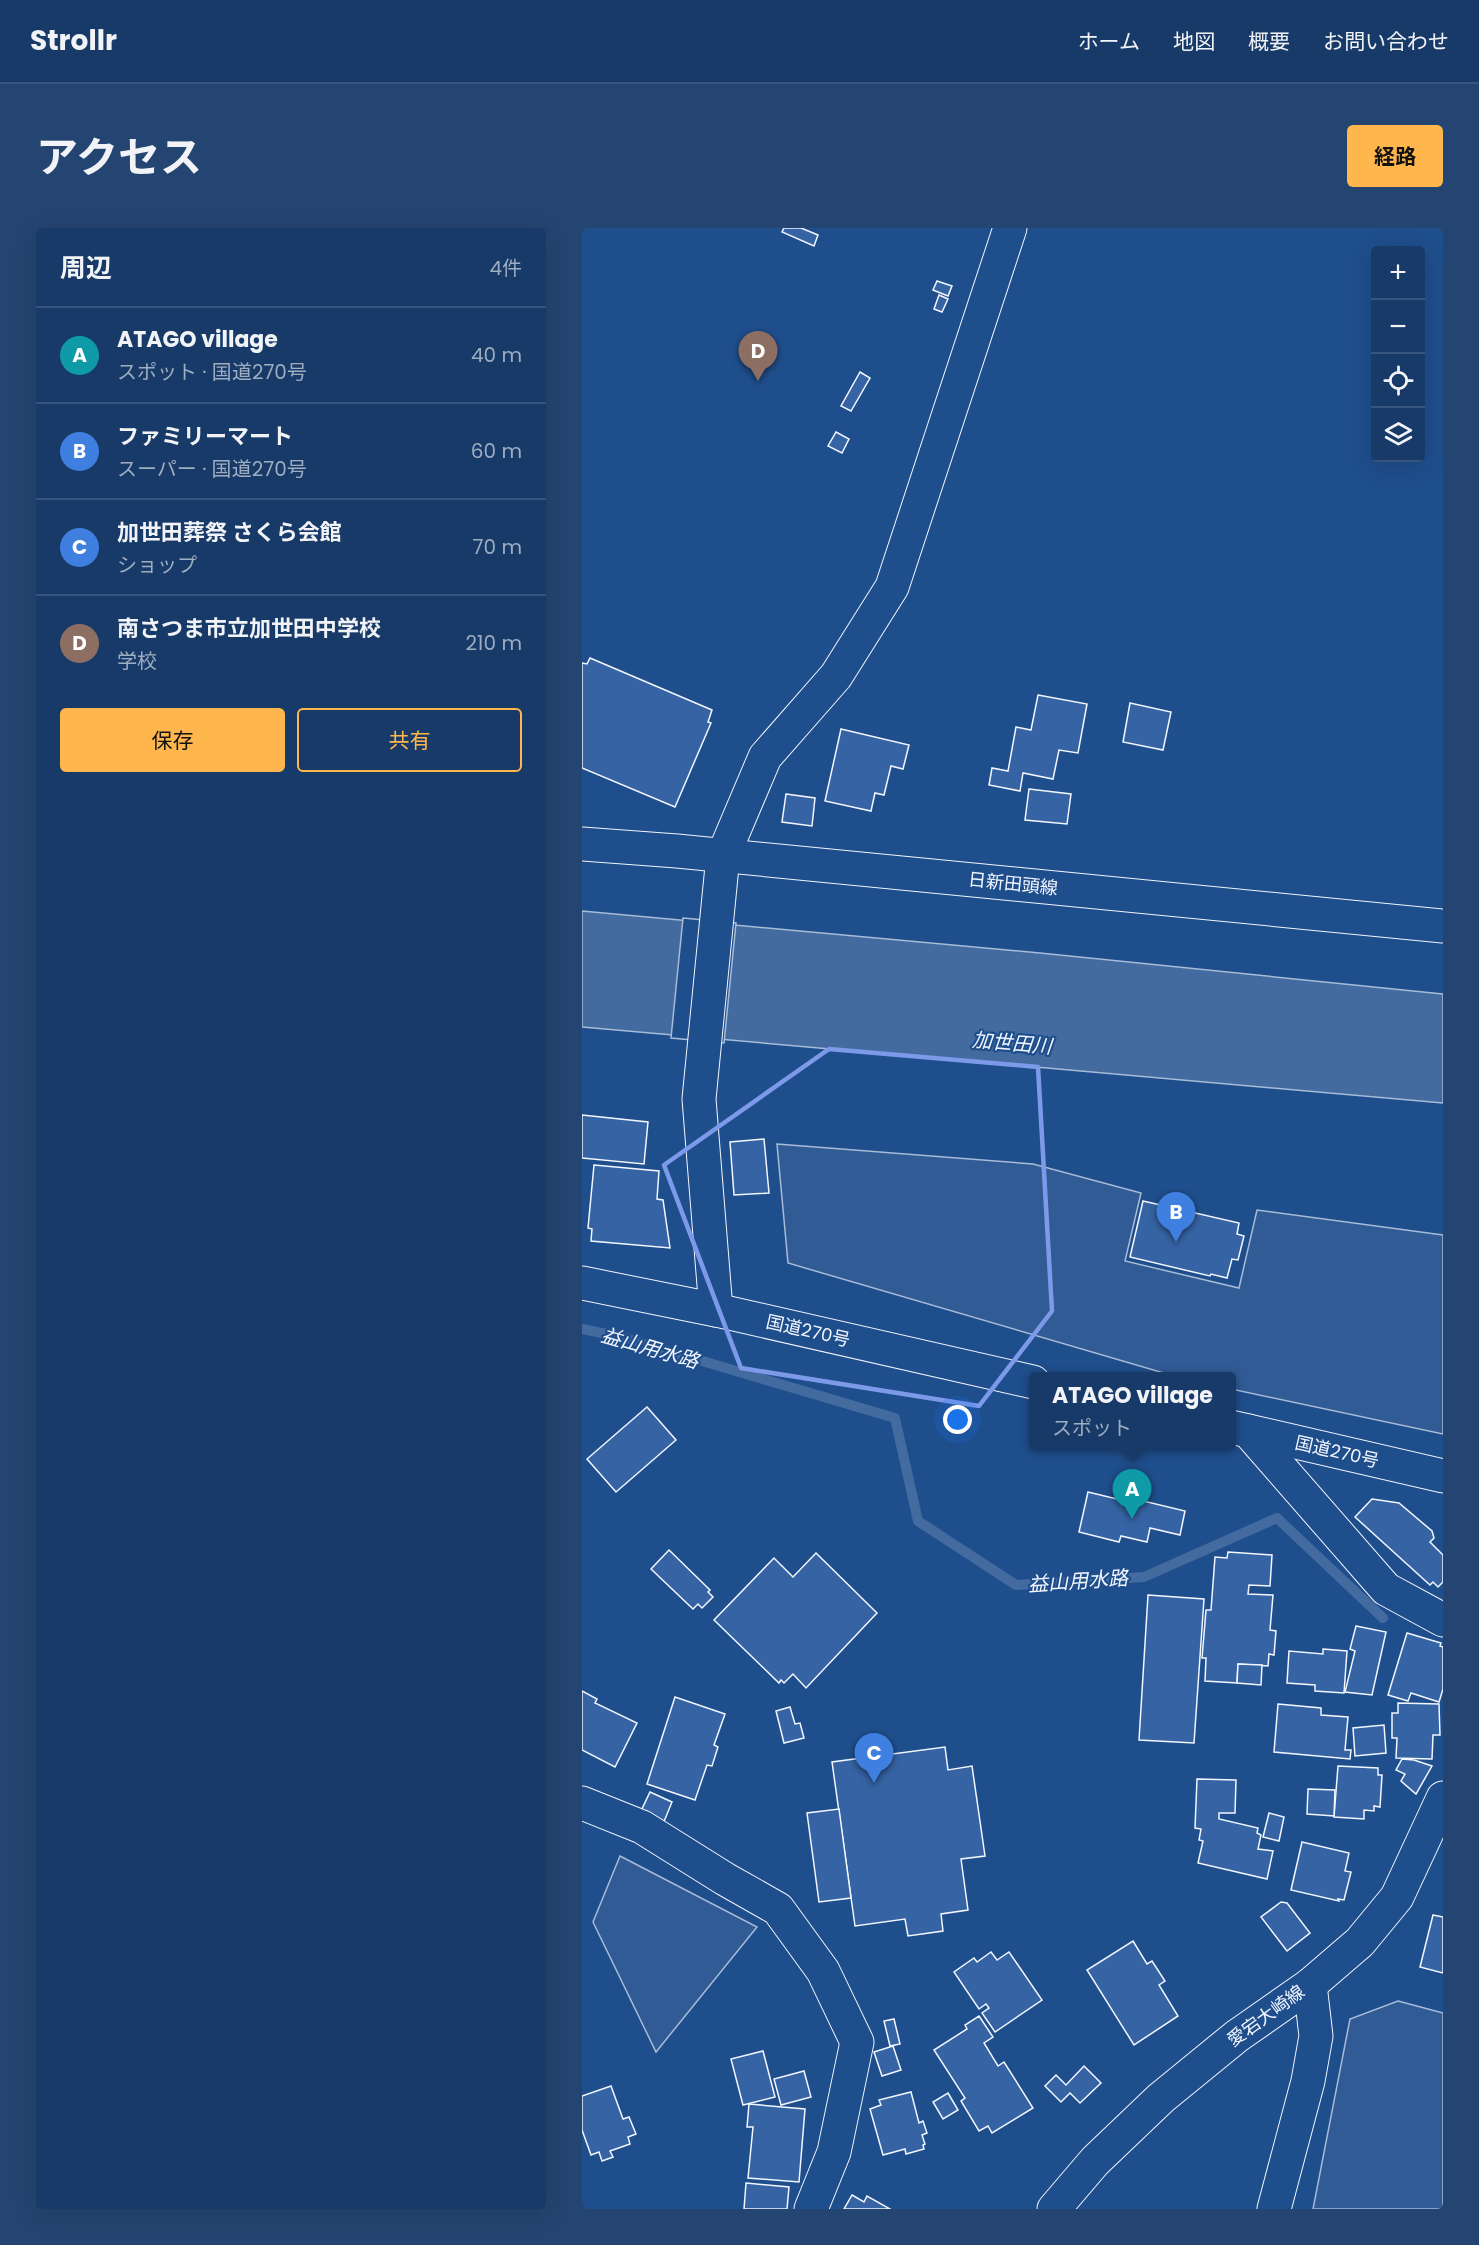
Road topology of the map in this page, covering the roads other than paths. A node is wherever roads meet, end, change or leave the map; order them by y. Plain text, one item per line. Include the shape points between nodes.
1 (1010, 228) edge
2 (582, 844) edge
3 (722, 868) junction
4 (1443, 926) edge
5 (582, 1283) edge
6 (716, 1310) junction
7 (1029, 1381) edge
8 (1240, 1429) edge
9 (1443, 1476) edge
10 (1443, 1620) edge
11 (1443, 1798) edge
12 (582, 1803) edge
13 (1310, 1985) junction
14 (812, 2209) edge
15 (1053, 2209) edge
16 (1275, 2209) edge

1 - 3 main road via 892,586 836,676 765,757
2 - 3 main road, 日新田頭線
3 - 4 main road, 日新田頭線
3 - 6 main road via 700,1093
5 - 6 main road, 国道270号
6 - 7 main road, 国道270号
8 - 9 main road, 国道270号
8 - 10 main road via 1386,1589
11 - 13 main road, 愛宕大崎線 via 1397,1897 1359,1942
12 - 14 main road via 642,1827 778,1909 823,1971 857,2042 834,2152
13 - 15 main road, 愛宕大崎線 via 1237,2036 1161,2098 1095,2161
13 - 16 main road via 1316,2036

